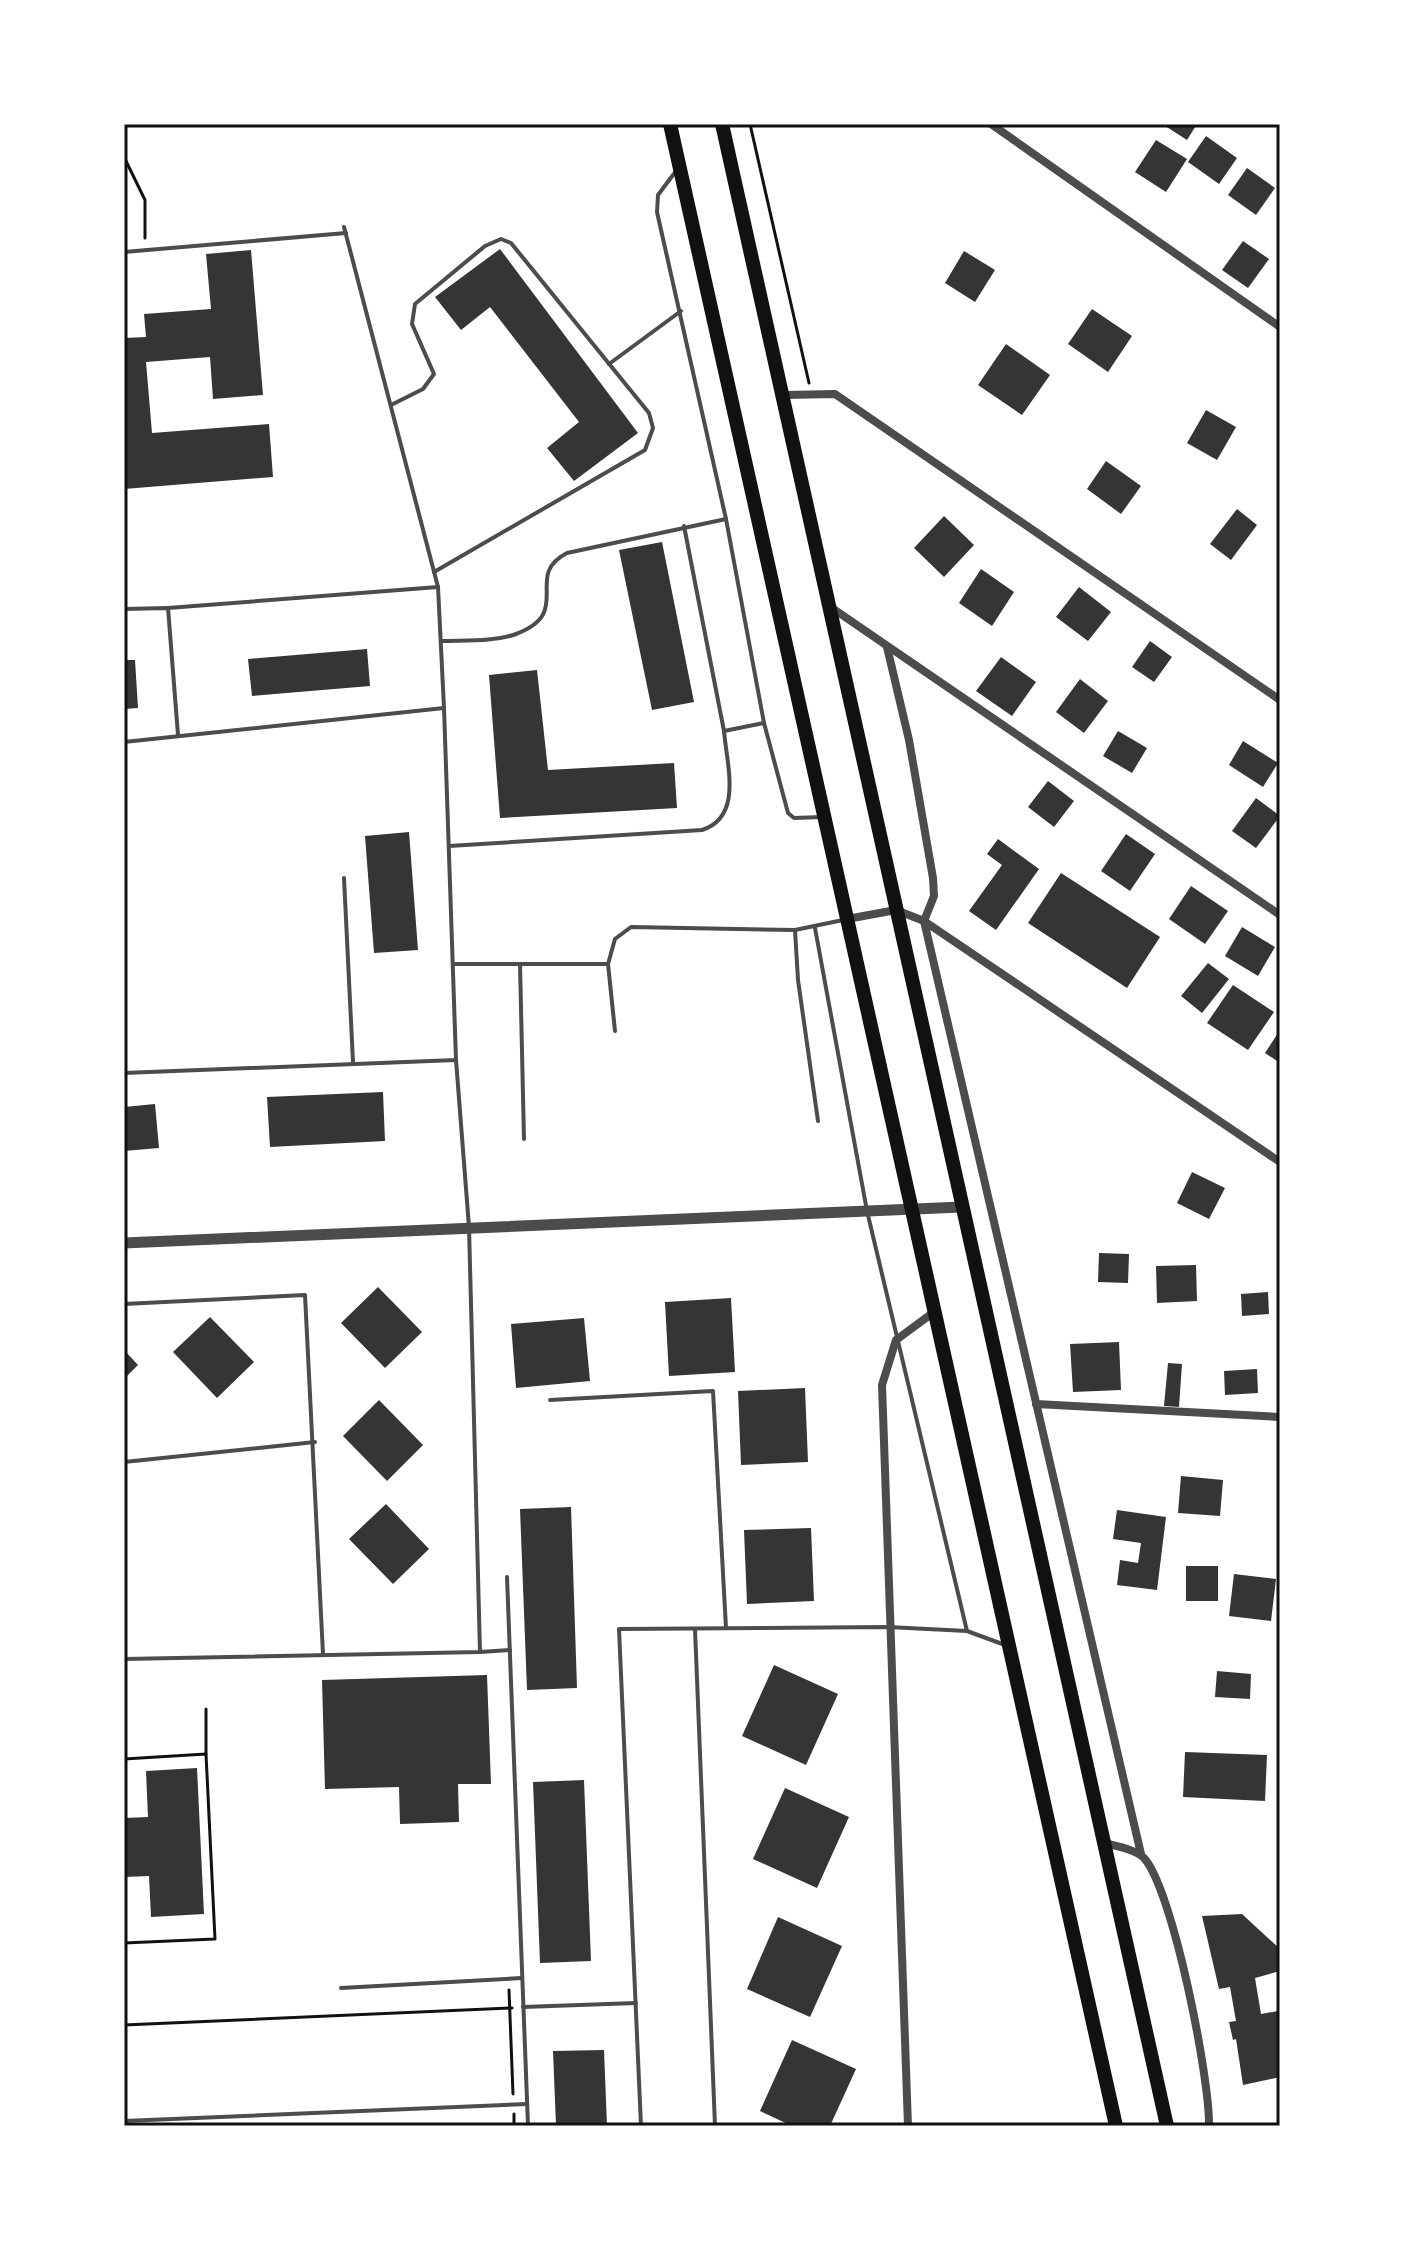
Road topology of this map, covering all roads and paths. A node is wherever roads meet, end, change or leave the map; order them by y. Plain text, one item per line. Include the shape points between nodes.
1 (670, 124) edge
2 (722, 124) edge
3 (750, 124) edge
4 (991, 124) edge
5 (124, 157) edge
6 (679, 167) junction
7 (145, 250) junction
8 (124, 252) edge
9 (681, 311) junction
10 (1280, 327) edge
11 (609, 364) junction
12 (785, 395) junction
13 (812, 395) junction
14 (391, 405) junction
15 (726, 519) junction
16 (684, 526) junction
17 (434, 572) junction
18 (438, 587) junction
19 (168, 608) junction
20 (832, 608) junction
21 (124, 609) edge
22 (441, 641) junction
23 (887, 647) junction
24 (1280, 700) edge
25 (444, 708) junction
26 (764, 723) junction
27 (724, 731) junction
28 (178, 735) junction
29 (124, 742) edge
30 (824, 817) junction
31 (449, 846) junction
32 (344, 878) dead end
33 (896, 910) junction
34 (1280, 915) edge
35 (847, 919) junction
36 (924, 921) junction
37 (815, 928) junction
38 (795, 930) junction
39 (453, 964) junction
40 (520, 964) junction
41 (608, 964) junction
42 (615, 1031) dead end
43 (456, 1060) junction
44 (353, 1062) junction
45 (124, 1073) edge
46 (818, 1121) dead end
47 (524, 1139) dead end
48 (1280, 1162) edge
49 (962, 1207) junction
50 (913, 1210) junction
51 (867, 1211) junction
52 (469, 1227) junction
53 (124, 1243) edge
54 (124, 1304) edge
55 (934, 1312) junction
56 (896, 1340) junction
57 (550, 1400) dead end
58 (1036, 1404) junction
59 (1280, 1417) edge
60 (315, 1442) junction
61 (124, 1462) edge
62 (507, 1577) dead end
63 (888, 1627) junction
64 (695, 1628) junction
65 (726, 1628) junction
66 (967, 1631) junction
67 (1008, 1646) junction
68 (510, 1650) junction
69 (480, 1652) junction
70 (323, 1654) junction
71 (124, 1659) edge
72 (206, 1709) dead end
73 (206, 1754) junction
74 (124, 1759) edge
75 (1104, 1843) junction
76 (1141, 1854) junction
77 (124, 1943) edge
78 (509, 1978) junction
79 (522, 1978) junction
80 (341, 1988) dead end
81 (636, 2003) junction
82 (523, 2007) junction
83 (510, 2008) junction
84 (124, 2025) edge
85 (513, 2104) junction
86 (527, 2104) junction
87 (124, 2121) edge
88 (514, 2126) edge
89 (528, 2126) edge
90 (641, 2126) edge
91 (715, 2126) edge
92 (908, 2126) edge
93 (1116, 2126) edge
94 (1167, 2126) edge
95 (1209, 2126) edge

1 - 6 main road
2 - 12 main road
3 - 13 path
4 - 10 street
5 - 7 path via 145,200
6 - 9 lane via 658,195 657,212
6 - 30 main road
7 - 8 lane
7 - 14 lane via 345,230
9 - 11 lane
9 - 15 lane
11 - 14 lane via 511,243 501,239 485,246 415,304 412,324 434,374 423,389
11 - 17 lane via 649,413 653,428 645,450
12 - 13 street
12 - 20 main road
13 - 24 street via 835,394
14 - 17 lane
15 - 16 lane
15 - 26 lane
16 - 22 lane via 567,553 552,561 547,571 546,610 536,624 506,636
16 - 27 lane
17 - 18 lane
18 - 19 lane
18 - 22 lane
19 - 21 lane
19 - 28 lane
20 - 23 street
20 - 33 main road
22 - 25 lane
23 - 34 street
23 - 36 street via 933,878 934,896
25 - 28 lane
25 - 31 lane
26 - 27 lane
26 - 30 lane via 788,813 794,818
27 - 31 lane via 729,801 717,825
28 - 29 lane
30 - 35 main road
31 - 39 lane
32 - 44 lane
33 - 35 street
33 - 36 street
33 - 49 main road
35 - 37 lane
35 - 50 main road
36 - 48 street
36 - 58 street
37 - 38 lane
37 - 51 lane
38 - 41 lane via 631,927 615,939
38 - 46 lane
39 - 40 lane
39 - 43 lane
40 - 41 lane
40 - 47 lane
41 - 42 lane
43 - 44 lane
43 - 52 lane
44 - 45 lane
49 - 50 street
49 - 75 main road
50 - 51 street
50 - 55 main road
51 - 52 street
51 - 56 lane
52 - 53 street
52 - 69 lane
54 - 60 lane via 305,1295
55 - 56 street
55 - 67 main road
56 - 63 street via 882,1385
56 - 66 lane
57 - 65 lane via 713,1391
58 - 59 street
58 - 76 street
60 - 61 lane
60 - 70 lane
62 - 68 lane
63 - 65 lane
63 - 66 lane
63 - 92 street
64 - 65 lane
64 - 81 lane via 619,1629
64 - 91 lane
66 - 67 lane
67 - 93 main road
68 - 69 lane
68 - 79 lane
69 - 70 lane
70 - 71 lane
72 - 73 path
73 - 74 path
73 - 77 path via 215,1939
75 - 76 street
75 - 94 main road
76 - 95 street via 1168,1903 1206,2084
78 - 79 lane
78 - 80 lane
78 - 83 path
79 - 82 lane
81 - 82 lane
81 - 90 lane
82 - 83 path
82 - 86 lane
83 - 84 path
83 - 85 path
85 - 86 lane
85 - 87 lane
85 - 88 path
86 - 89 lane

